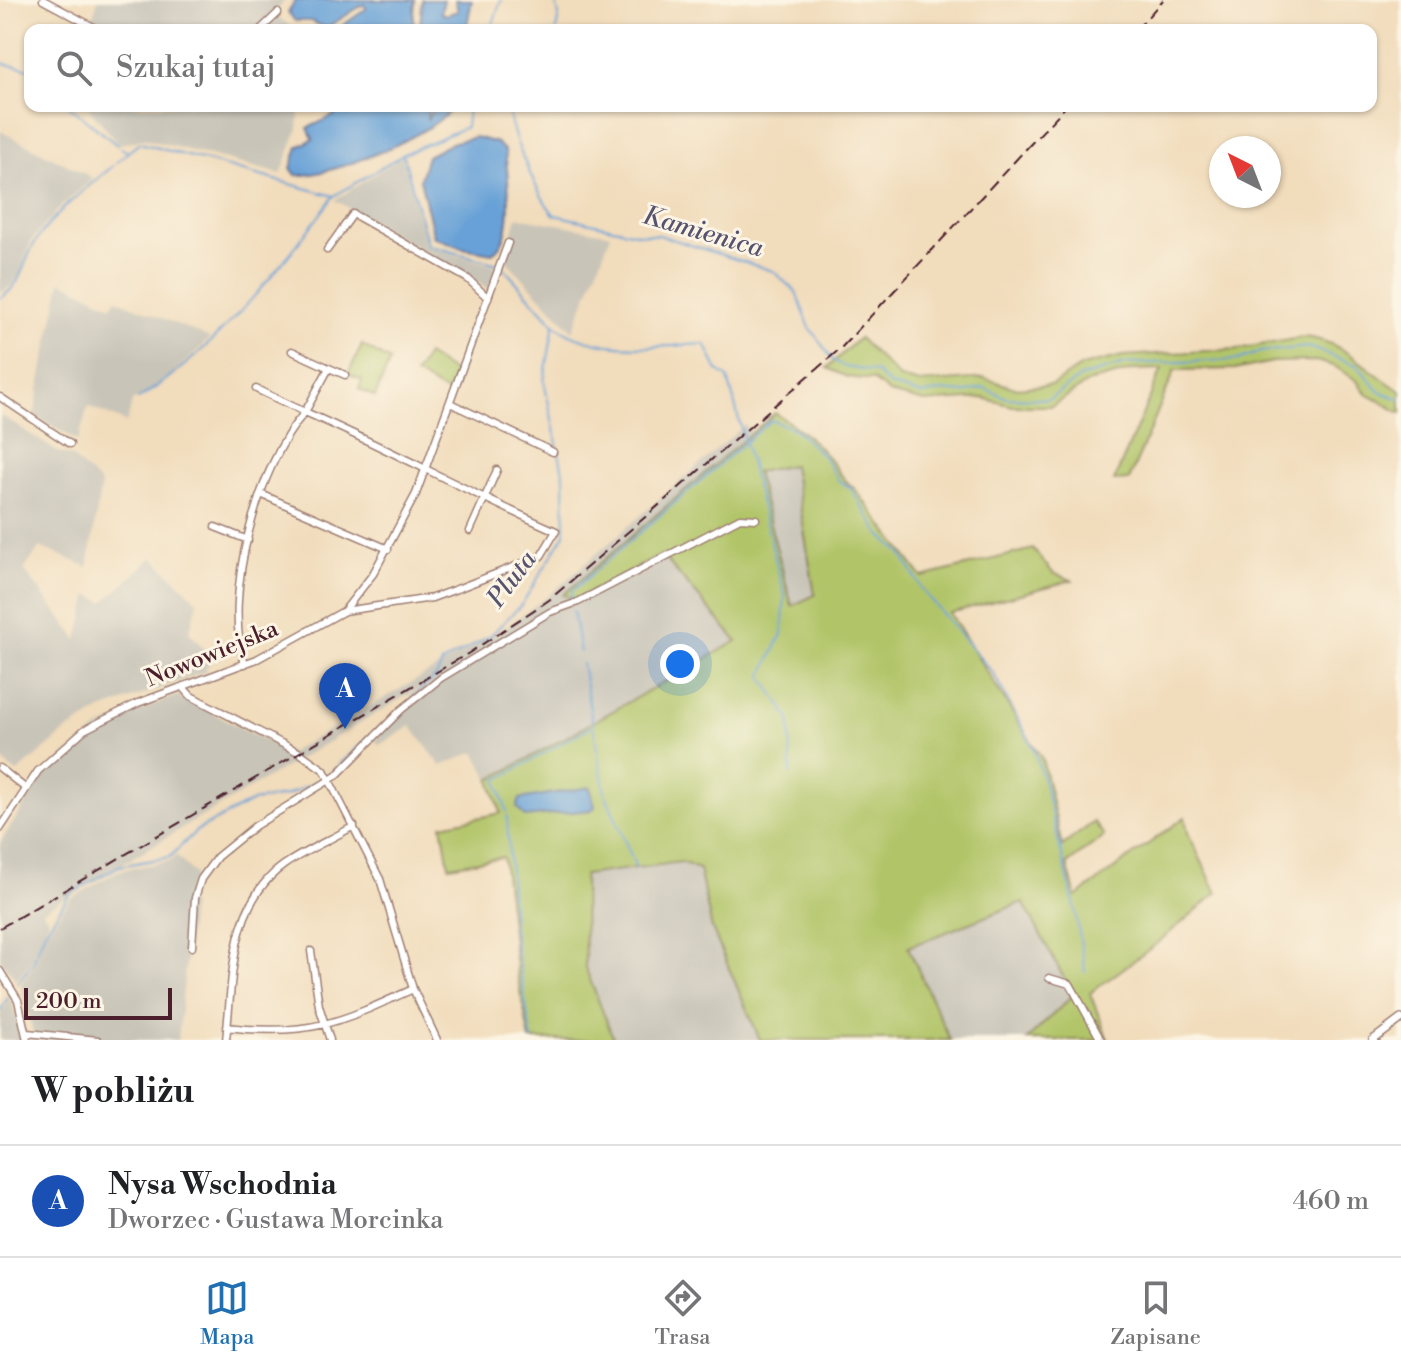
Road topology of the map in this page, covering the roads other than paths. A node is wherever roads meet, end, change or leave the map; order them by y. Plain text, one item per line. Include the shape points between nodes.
1 (43, 0) edge
2 (278, 13) dead end
3 (88, 24) edge
4 (266, 24) edge
5 (508, 243) dead end
6 (327, 250) dead end
7 (488, 298) junction
8 (292, 351) dead end
9 (329, 368) junction
10 (345, 375) dead end
11 (256, 389) dead end
12 (0, 397) edge
13 (450, 403) junction
14 (305, 412) junction
15 (70, 444) dead end
16 (553, 452) dead end
17 (426, 469) junction
18 (497, 470) dead end
19 (263, 495) junction
20 (484, 499) junction
21 (756, 519) dead end
22 (215, 527) dead end
23 (470, 531) dead end
24 (248, 540) junction
25 (388, 549) junction
26 (344, 611) junction
27 (245, 664) junction
28 (183, 687) junction
29 (0, 768) edge
30 (328, 777) junction
31 (25, 788) junction
32 (354, 826) junction
33 (0, 829) edge
34 (192, 947) dead end
35 (311, 951) dead end
36 (0, 971) edge
37 (1049, 978) dead end
38 (413, 989) junction
39 (1401, 1019) edge
40 (325, 1026) junction
41 (227, 1027) junction
42 (27, 1036) edge
43 (98, 1040) edge
44 (226, 1040) edge
45 (330, 1040) edge
46 (437, 1040) edge
47 (1101, 1040) edge
48 (1373, 1040) edge

1 - 3 street
2 - 4 street
5 - 7 street, Nowowiejska
6 - 7 street via 353,214 468,279
7 - 13 street, Nowowiejska
8 - 9 street
9 - 10 street
9 - 14 street
11 - 14 street
12 - 15 street
13 - 16 street
13 - 17 street, Nowowiejska
14 - 17 street
14 - 19 street via 276,457
17 - 20 street
17 - 25 street, Nowowiejska
18 - 20 street
19 - 24 street
19 - 25 street
20 - 23 street
20 - 26 street via 556,531 541,556 432,598
21 - 30 street via 740,518 550,612 441,678
22 - 24 street
24 - 27 street via 239,644
25 - 26 street, Nowowiejska
26 - 27 street, Nowowiejska
27 - 28 street, Nowowiejska
28 - 30 street via 312,759
28 - 31 street, Nowowiejska via 84,730
29 - 31 street
30 - 32 street
30 - 34 street via 210,864 195,898
31 - 33 street, Nowowiejska
32 - 38 street via 380,879
32 - 41 street via 284,866 253,897 240,930
35 - 40 street
36 - 42 street via 18,1000
37 - 47 street via 1070,984
38 - 40 street
38 - 46 street
39 - 48 main road
40 - 41 street via 280,1033
40 - 45 street
41 - 44 street
42 - 43 street

